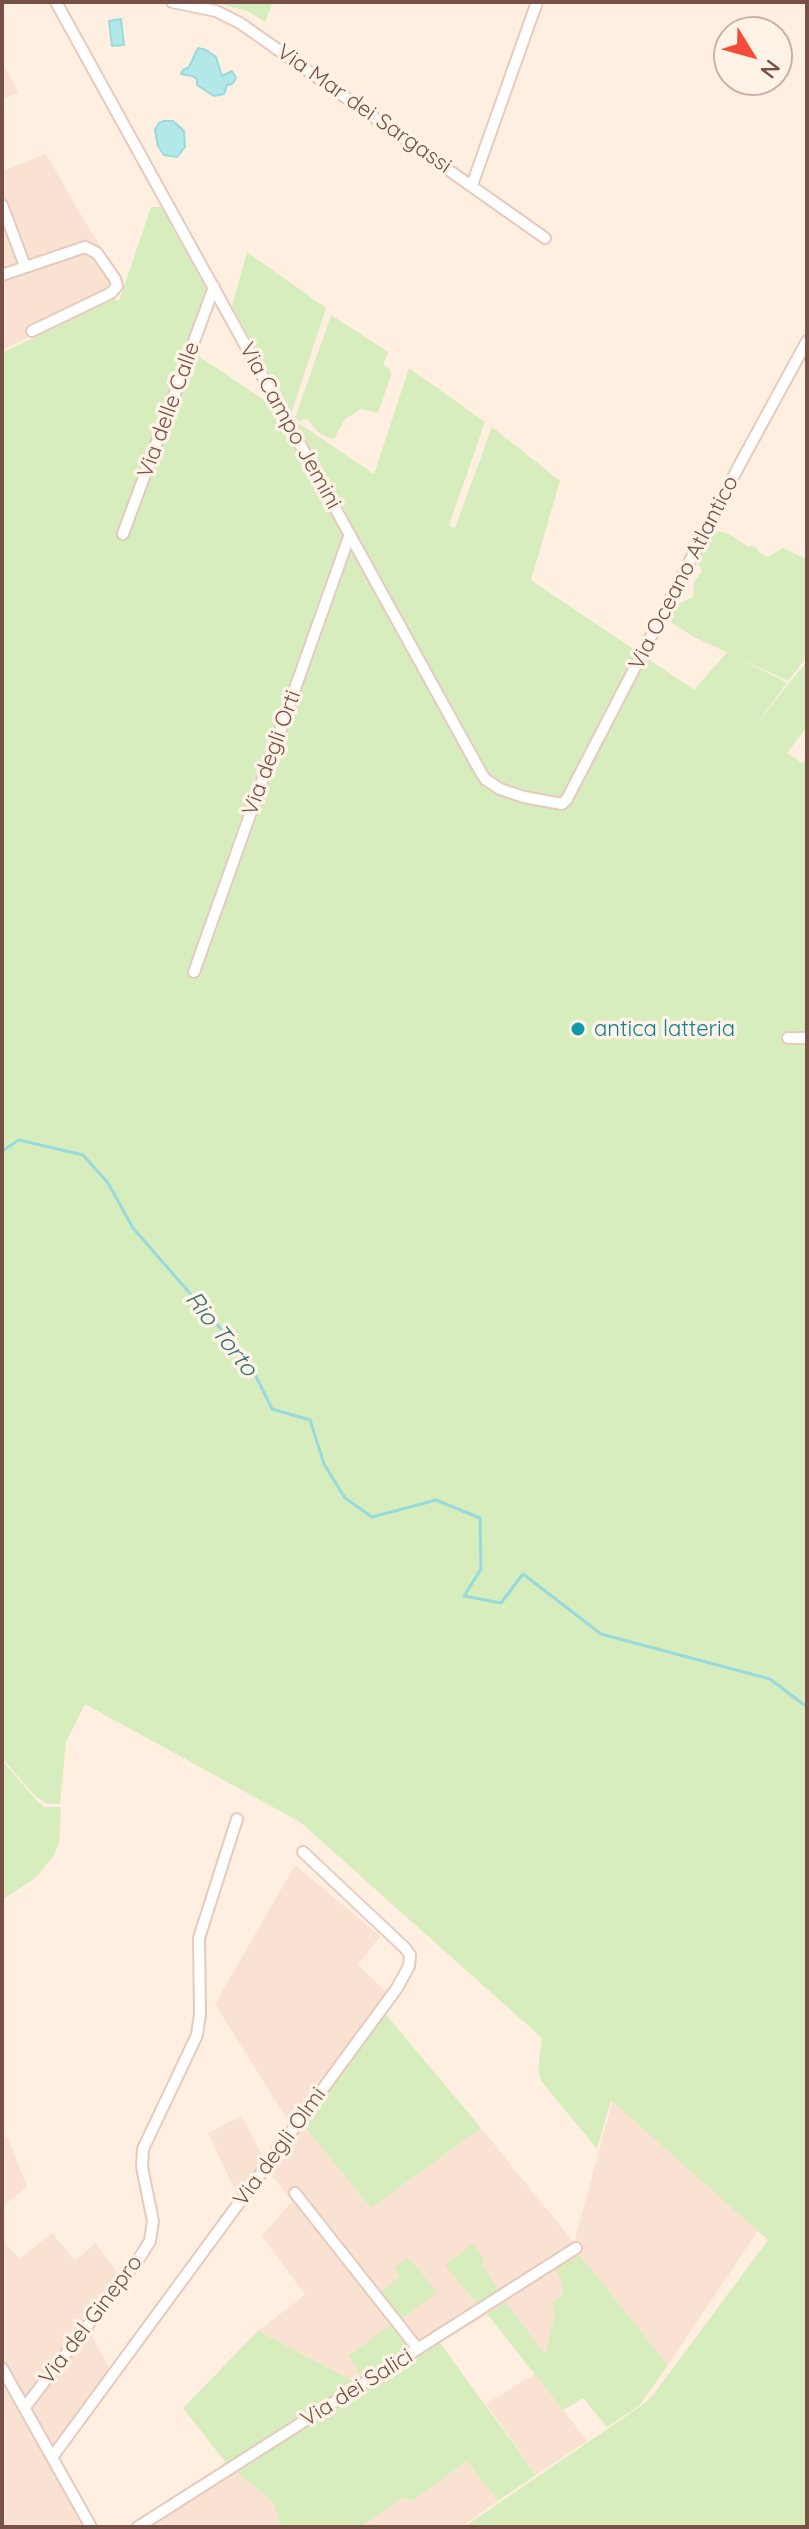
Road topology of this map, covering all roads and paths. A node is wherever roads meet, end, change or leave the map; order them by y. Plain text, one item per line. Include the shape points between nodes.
1 (56, 2) edge
2 (172, 2) edge
3 (537, 2) edge
4 (472, 185) junction
5 (2, 205) edge
6 (545, 238) dead end
7 (25, 266) junction
8 (2, 275) edge
9 (214, 287) junction
10 (32, 331) dead end
11 (807, 341) edge
12 (123, 534) dead end
13 (350, 534) junction
14 (562, 804) joint
15 (194, 972) dead end
16 (788, 1038) dead end
17 (807, 1038) edge
18 (237, 1819) dead end
19 (303, 1852) dead end
20 (295, 2193) dead end
21 (576, 2248) dead end
22 (418, 2349) junction
23 (2, 2368) edge
24 (7, 2386) edge
25 (25, 2407) junction
26 (53, 2456) junction
27 (91, 2527) edge
28 (138, 2527) edge

1 - 9 street, Via Campo Jemini
2 - 4 street, Via Mar dei Sargassi via 216,11 240,23
3 - 4 street
4 - 6 street, Via Mar dei Sargassi
5 - 7 street
7 - 8 street
7 - 10 street via 87,247 117,282 111,293
9 - 12 street, Via delle Calle
9 - 13 street, Via Campo Jemini
11 - 14 street, Via Oceano Atlantico
13 - 14 street, Via Campo Jemini via 485,779 520,796
13 - 15 street, Via degli Orti
16 - 17 street
18 - 25 street, Via del Ginepro via 199,1938 197,2035 143,2149 153,2221 150,2241
19 - 26 street, Via degli Olmi via 405,1948 411,1959 408,1970
20 - 22 street
21 - 22 street, Via dei Salici
22 - 28 street, Via dei Salici
23 - 24 street
24 - 25 street
25 - 26 street
26 - 27 street

